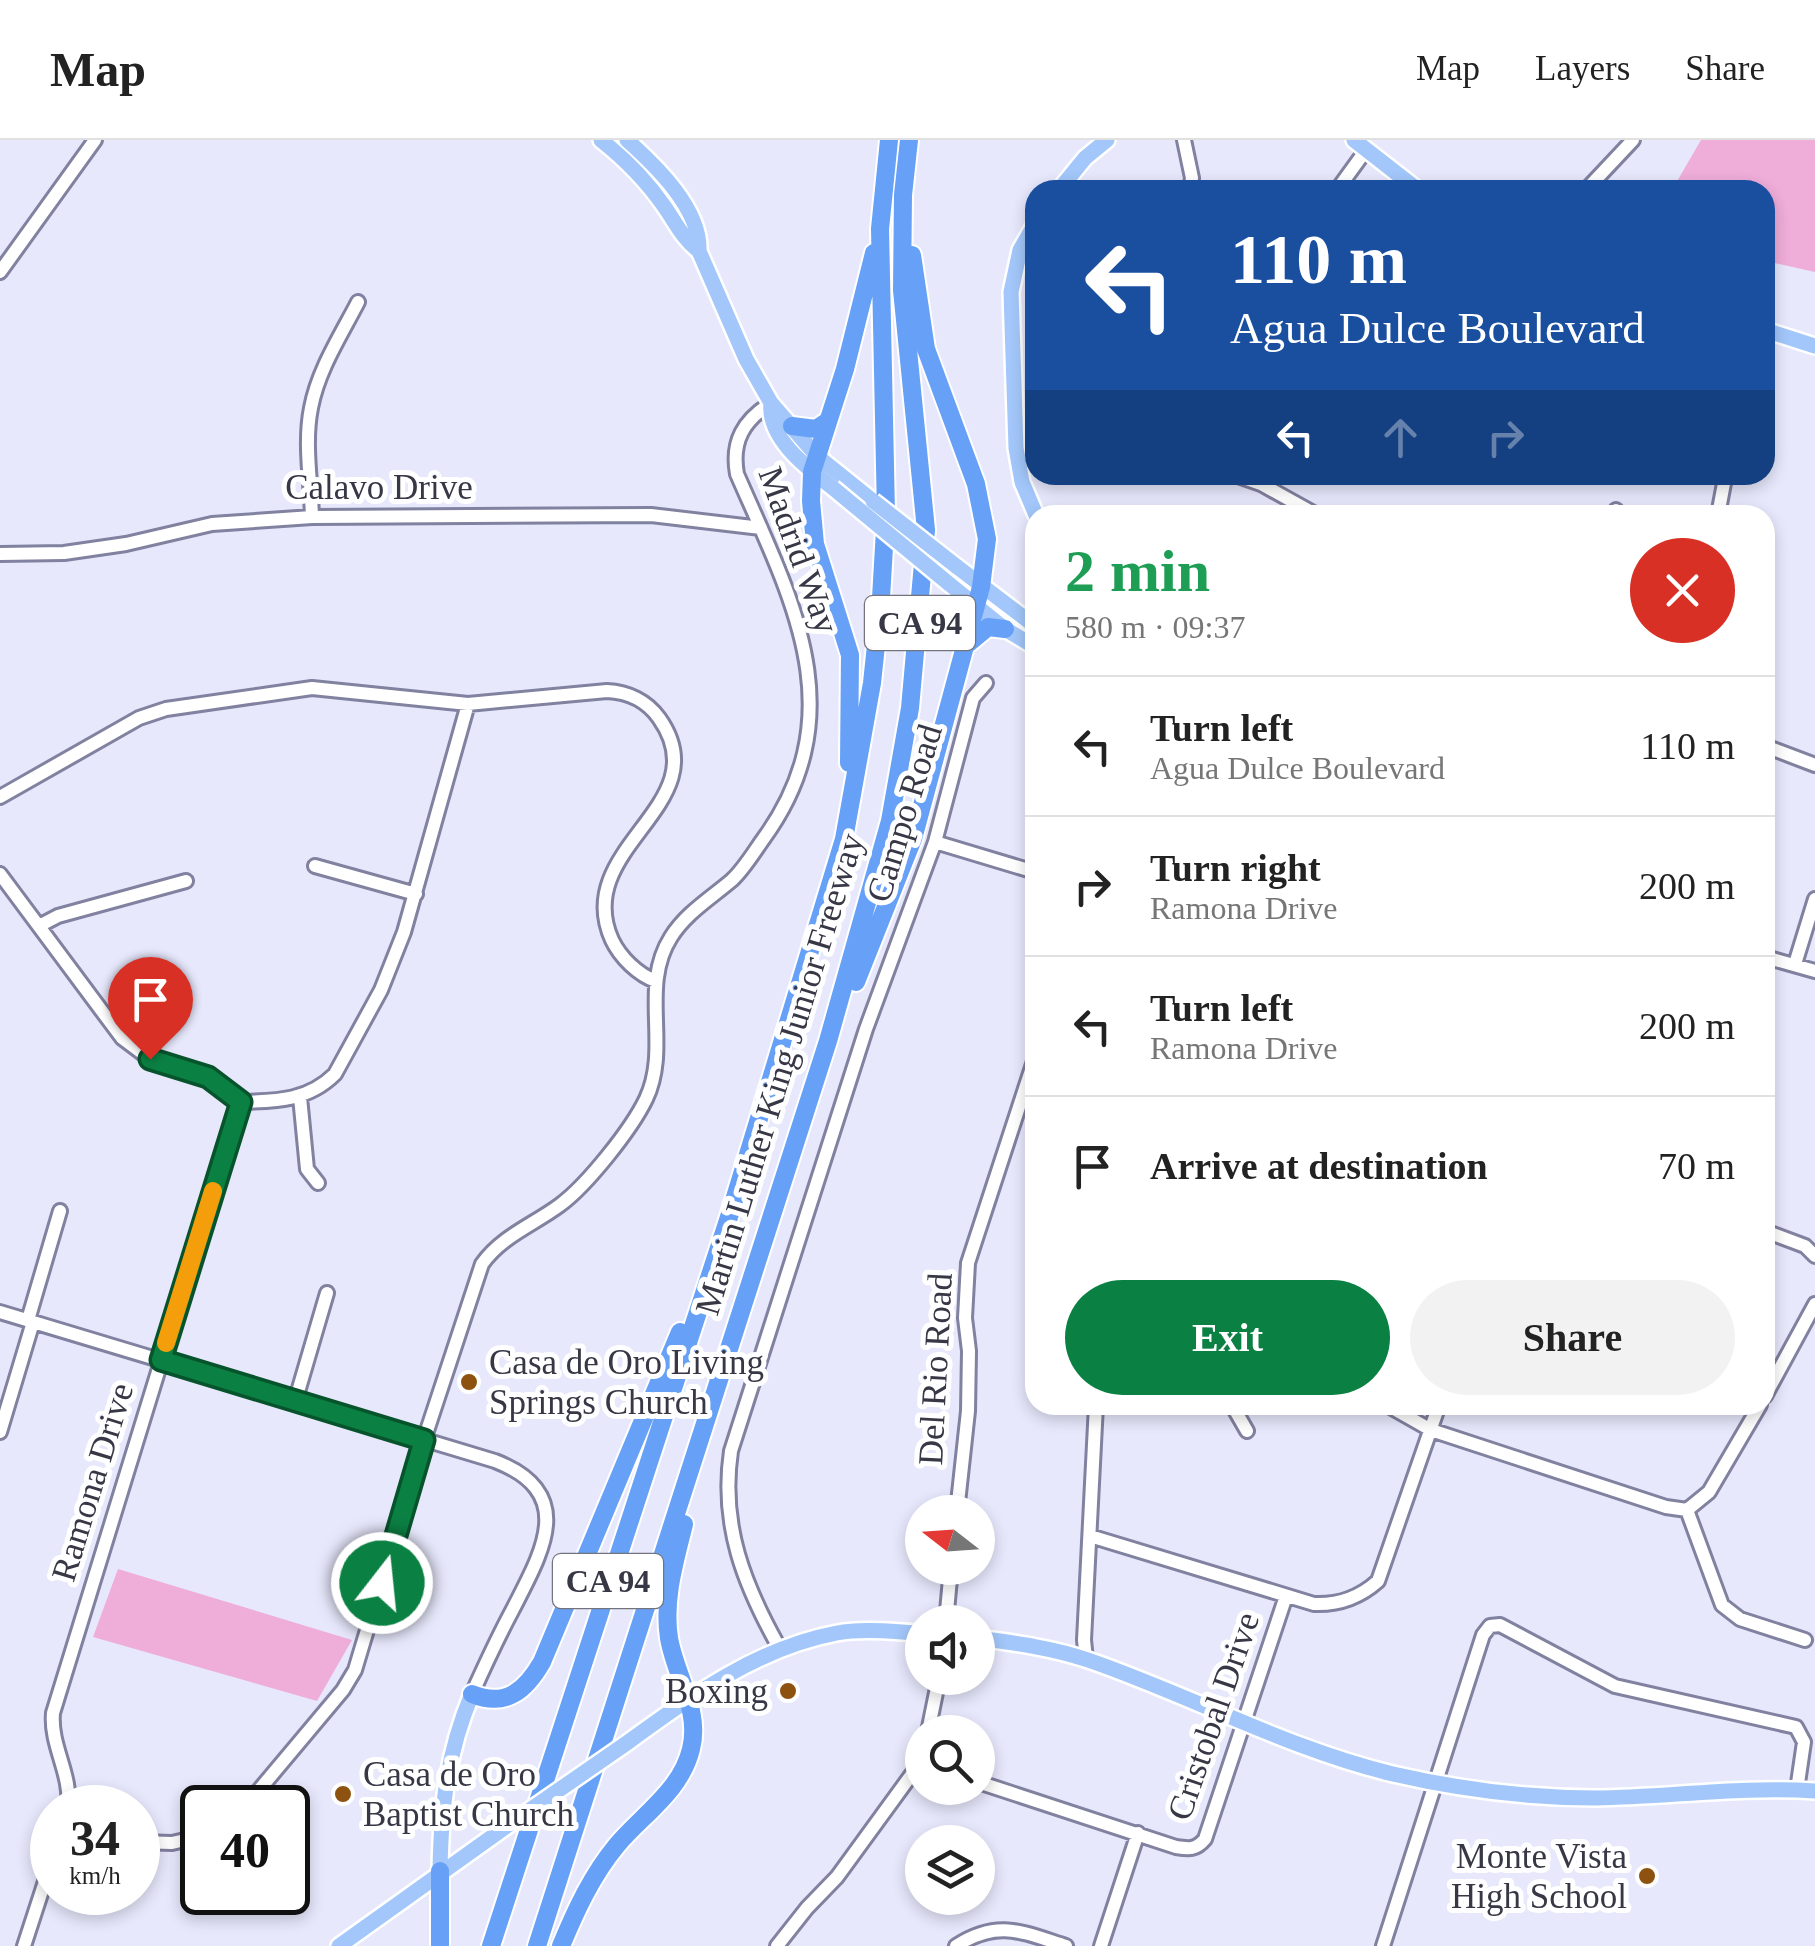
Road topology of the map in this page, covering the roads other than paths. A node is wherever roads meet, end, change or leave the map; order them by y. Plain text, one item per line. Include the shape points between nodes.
1 (95, 140) edge
2 (601, 140) edge
3 (612, 140) edge
4 (889, 140) edge
5 (908, 140) edge
6 (1106, 140) edge
7 (1184, 140) edge
8 (1632, 140) edge
9 (632, 145) edge
10 (1360, 145) edge
11 (639, 174) junction
12 (1067, 180) edge
13 (1192, 180) edge
14 (1342, 180) edge
15 (1405, 180) edge
16 (1595, 180) edge
17 (903, 195) junction
18 (686, 209) junction
19 (880, 230) junction
20 (1025, 244) edge
21 (700, 250) junction
22 (0, 272) edge
23 (358, 302) dead end
24 (1775, 333) edge
25 (1815, 346) edge
26 (771, 403) junction
27 (828, 420) junction
28 (792, 426) junction
29 (815, 464) junction
30 (1025, 466) edge
31 (836, 481) junction
32 (1262, 485) edge
33 (1299, 505) edge
34 (312, 516) junction
35 (761, 528) junction
36 (0, 554) edge
37 (982, 587) junction
38 (976, 606) junction
39 (1025, 619) edge
40 (1005, 629) junction
41 (1025, 641) edge
42 (964, 646) junction
43 (986, 683) dead end
44 (468, 704) junction
45 (1775, 750) edge
46 (1815, 765) edge
47 (0, 797) edge
48 (844, 838) junction
49 (935, 842) junction
50 (314, 866) dead end
51 (1025, 869) edge
52 (0, 874) edge
53 (186, 881) dead end
54 (416, 894) junction
55 (1815, 900) edge
56 (38, 926) junction
57 (1775, 959) edge
58 (1796, 964) junction
59 (1815, 971) edge
60 (656, 981) junction
61 (828, 1041) junction
62 (1025, 1089) edge
63 (300, 1097) junction
64 (241, 1102) junction
65 (318, 1183) dead end
66 (60, 1211) dead end
67 (729, 1217) junction
68 (1775, 1235) edge
69 (1815, 1256) edge
70 (752, 1278) junction
71 (328, 1293) dead end
72 (1815, 1304) edge
73 (0, 1312) edge
74 (31, 1321) junction
75 (161, 1360) junction
76 (1775, 1378) edge
77 (295, 1402) junction
78 (1096, 1415) edge
79 (1238, 1415) edge
80 (1405, 1415) edge
81 (1436, 1415) edge
82 (1754, 1415) edge
83 (1431, 1430) junction
84 (1247, 1431) dead end
85 (0, 1432) edge
86 (424, 1440) junction
87 (959, 1495) edge
88 (1687, 1510) junction
89 (1090, 1536) junction
90 (1286, 1596) junction
91 (905, 1633) edge
92 (995, 1640) edge
93 (1806, 1640) dead end
94 (780, 1649) junction
95 (1086, 1659) junction
96 (472, 1694) junction
97 (689, 1698) junction
98 (1246, 1722) junction
99 (905, 1782) edge
100 (1437, 1783) junction
101 (68, 1785) edge
102 (263, 1785) edge
103 (995, 1787) edge
104 (1797, 1790) junction
105 (1815, 1791) edge
106 (1138, 1833) junction
107 (440, 1871) junction
108 (34, 1915) edge
109 (24, 1946) edge
110 (339, 1946) edge
111 (440, 1946) edge
112 (491, 1946) edge
113 (537, 1946) edge
114 (561, 1946) edge
115 (777, 1946) edge
116 (956, 1946) edge
117 (1066, 1946) edge
118 (1100, 1946) edge
119 (1383, 1946) edge

1 - 22 street
2 - 11 main road
3 - 9 main road
4 - 19 highway, CA 94
5 - 17 highway, CA 94
6 - 12 main road
7 - 13 street
8 - 16 street
9 - 18 main road
10 - 14 street
10 - 15 main road
11 - 18 main road via 650,177 671,205
11 - 21 main road via 684,240
17 - 37 highway via 926,348 976,484 987,539
17 - 61 highway, Martin Luther King Junior Freeway / CA 94 via 902,290 926,530 920,624 890,821
18 - 21 main road
19 - 27 highway
19 - 48 highway, Martin Luther King Junior Freeway / CA 94 via 886,513 872,683
20 - 30 main road via 1011,292 1015,436
21 - 26 main road
23 - 34 street via 311,407
24 - 25 main road
26 - 28 main road
26 - 29 main road via 773,427
26 - 35 street, Madrid Way via 748,420 736,450 737,474
27 - 28 highway via 816,429
27 - 29 highway
28 - 29 main road
29 - 31 main road
29 - 48 highway via 815,544 850,655
31 - 37 main road, bridge
31 - 38 main road, bridge
32 - 33 street
34 - 35 street, Calavo Drive via 652,515
34 - 36 street, Calavo Drive via 212,524 64,553
35 - 60 street, Madrid Way via 806,654 806,745 775,822 736,877 674,932
37 - 38 highway
37 - 39 main road
38 - 40 main road
38 - 42 highway
40 - 41 main road
40 - 42 highway via 988,627
42 - 61 highway via 904,865
43 - 49 street, Campo Road via 972,698
44 - 47 street via 312,688 166,709 138,718
44 - 54 street
44 - 60 street via 614,692 637,698 660,719 672,754 668,789 613,868 603,901 616,949
45 - 46 street
48 - 67 highway, Martin Luther King Junior Freeway / CA 94
49 - 51 street
49 - 94 street, Campo Road via 866,1029 732,1451 728,1520 736,1554
50 - 54 street
52 - 56 street
53 - 56 street
54 - 63 street via 389,973 334,1074
55 - 58 street
56 - 64 street via 134,1050 208,1077
57 - 58 street
58 - 59 street
60 - 86 street, Madrid Way via 657,1057 647,1098 578,1190 499,1242 482,1264
61 - 70 highway, Martin Luther King Junior Freeway / CA 94
62 - 87 street, Del Rio Road via 968,1263 968,1411
63 - 64 street
63 - 65 street via 307,1169
64 - 75 street, Ramona Drive
66 - 74 street
67 - 96 highway via 542,1662 508,1698
67 - 112 highway, Martin Luther King Junior Freeway / CA 94
68 - 69 street
70 - 97 highway via 668,1592 669,1639
70 - 113 highway, Martin Luther King Junior Freeway / CA 94
71 - 77 street
72 - 76 street
73 - 74 street
74 - 75 street
74 - 85 street
75 - 77 street
75 - 101 street, Ramona Drive via 53,1714
77 - 86 street
78 - 89 street
79 - 84 street
80 - 83 street
81 - 83 street
82 - 88 street via 1710,1492
83 - 88 street
83 - 90 street via 1378,1581 1334,1604
86 - 96 street via 512,1468 532,1484 546,1511 543,1550
86 - 102 street, Madrid Way via 355,1670
88 - 93 street via 1722,1605 1740,1620
89 - 90 street
89 - 95 street
90 - 98 street, Cristobal Drive
91 - 94 main road via 838,1633
92 - 95 main road
94 - 97 main road
95 - 98 main road
96 - 107 main road via 444,1786
97 - 107 main road, bridge
97 - 114 highway via 693,1738 682,1772 601,1866
98 - 100 main road
98 - 106 street, Cristobal Drive via 1200,1846
99 - 115 street
100 - 104 main road via 1596,1798
100 - 104 street via 1483,1635 1497,1625 1615,1686 1796,1727 1804,1742
100 - 119 street
103 - 106 street
104 - 105 main road
106 - 118 street, Cristobal Drive
107 - 110 main road
107 - 111 highway
108 - 109 street
116 - 117 street via 1004,1928

